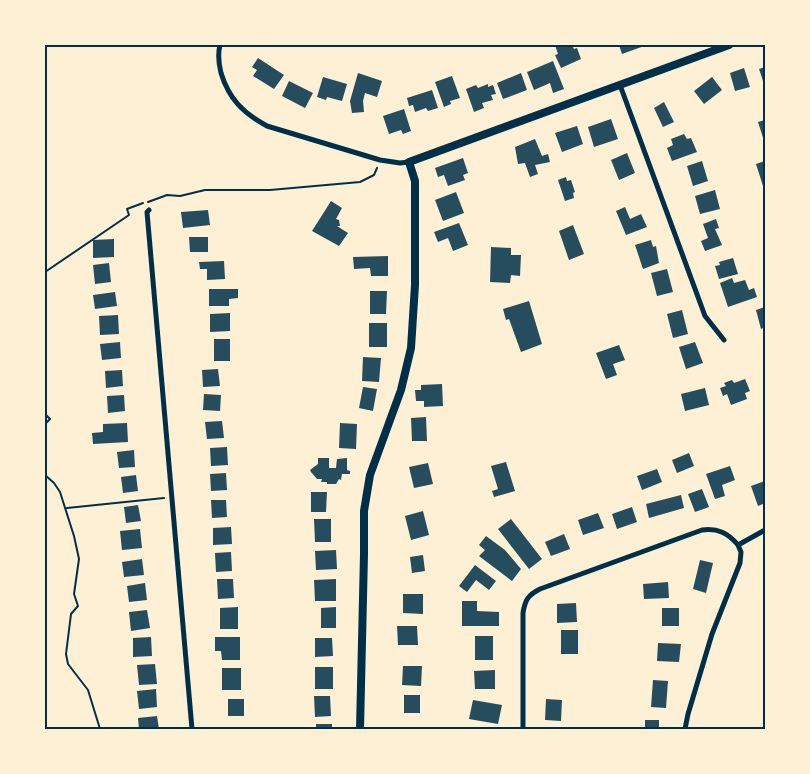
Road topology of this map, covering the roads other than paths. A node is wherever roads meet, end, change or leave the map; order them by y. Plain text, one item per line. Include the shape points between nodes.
1 (220, 45) edge
2 (729, 45) edge
3 (620, 85) junction
4 (409, 162) junction
5 (148, 210) dead end
6 (724, 340) dead end
7 (765, 530) edge
8 (738, 546) junction
9 (192, 729) edge
10 (360, 729) edge
11 (523, 729) edge
12 (685, 729) edge

1 - 4 street via 220,68 225,85 231,98 251,118 267,126 380,160
2 - 3 street
3 - 4 street
3 - 6 street via 706,316
4 - 10 street via 416,181 411,348 401,390 370,475 364,511
5 - 9 street
7 - 8 street
8 - 11 street via 722,531 702,530 530,594 523,613
8 - 12 street via 740,563 712,634

